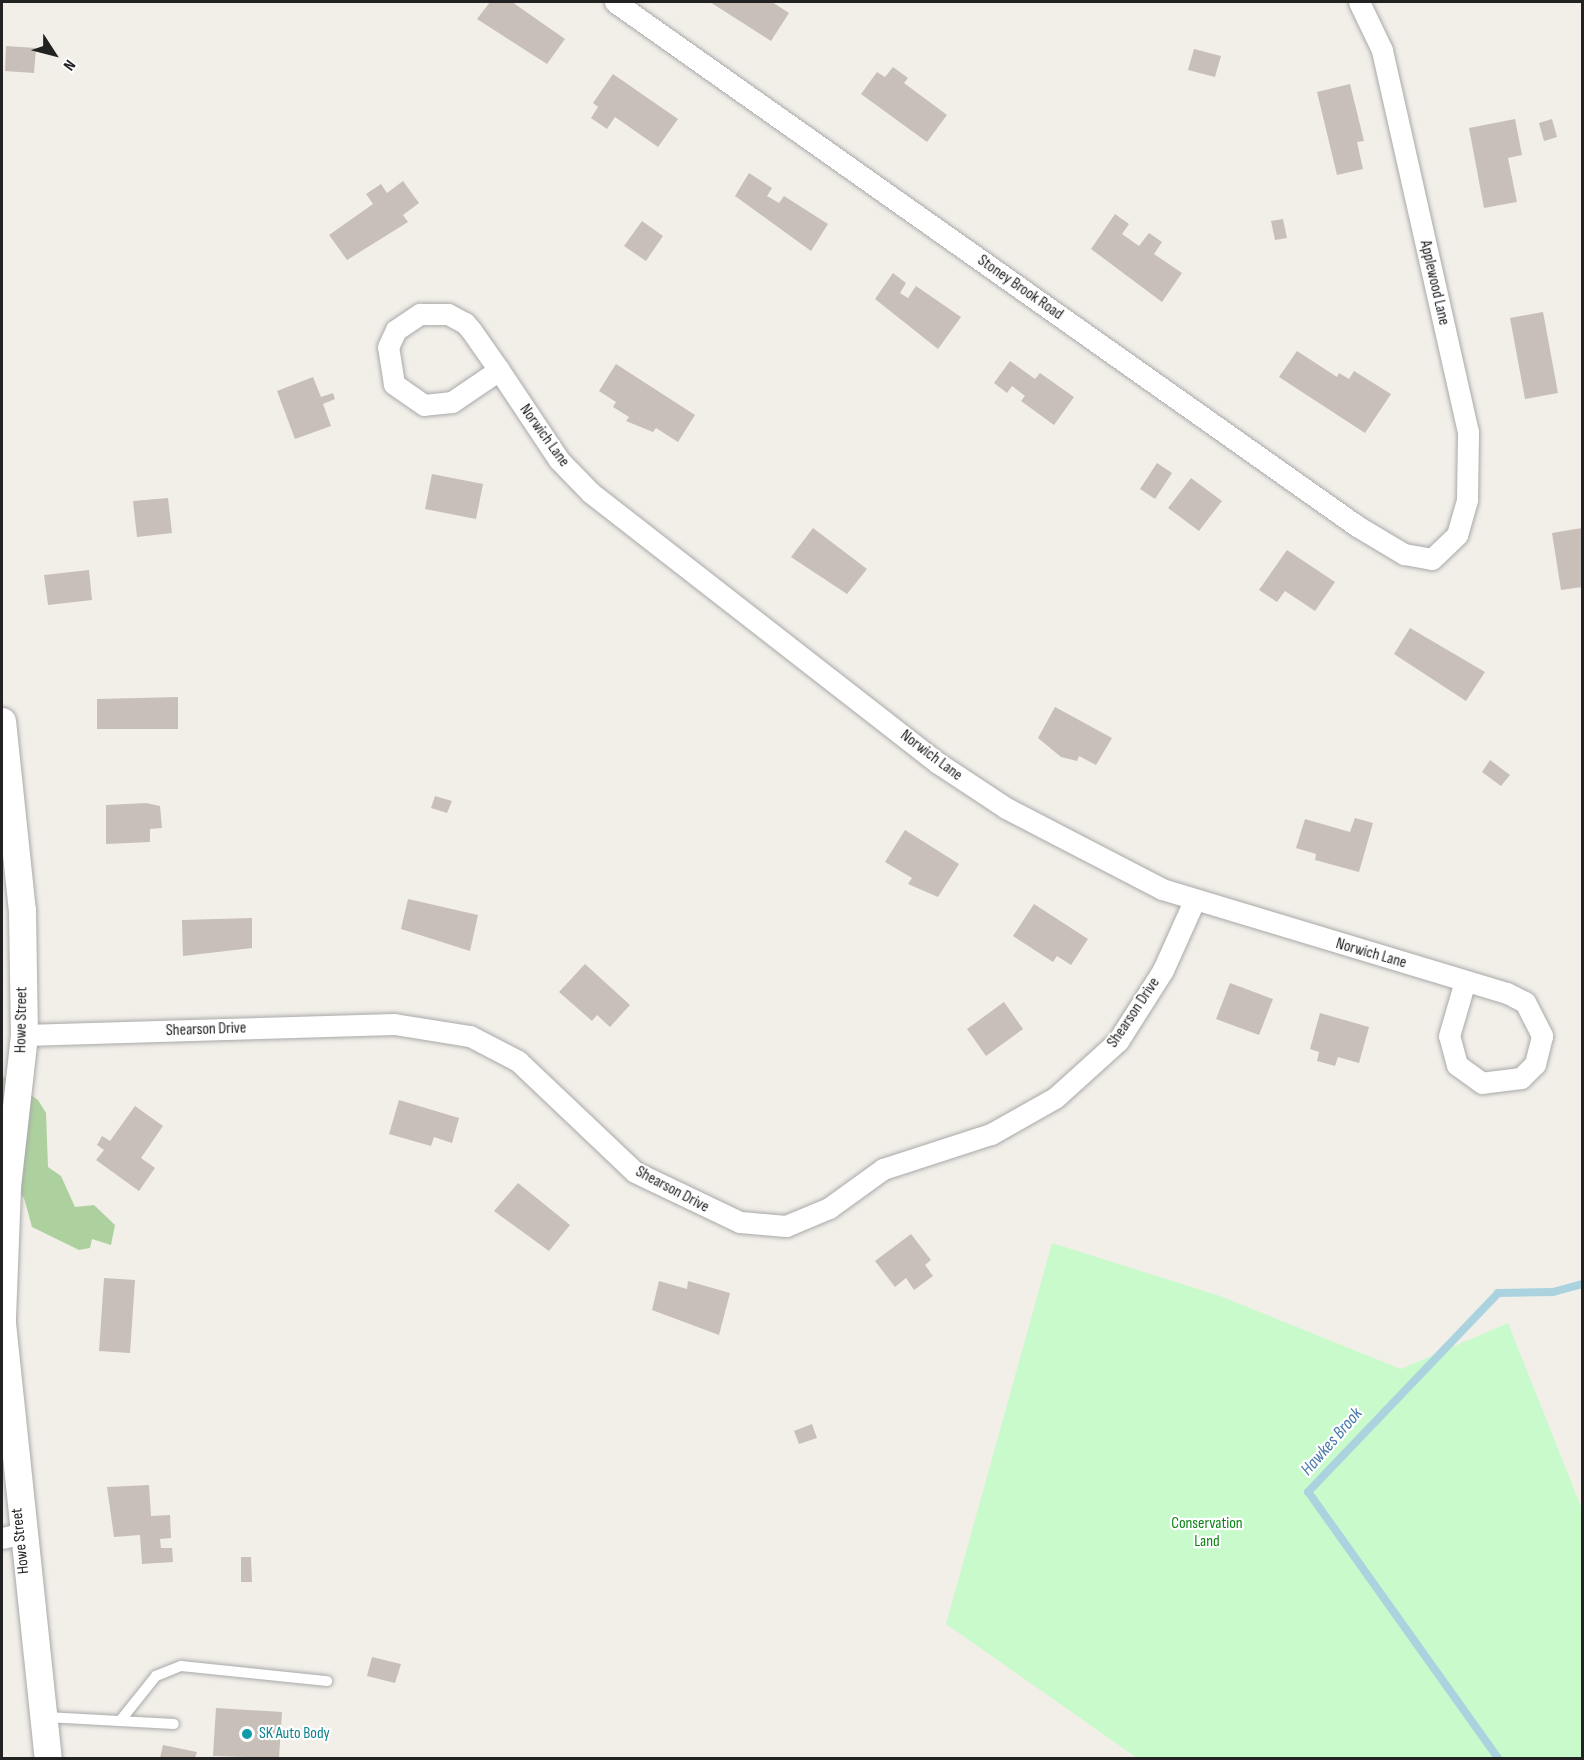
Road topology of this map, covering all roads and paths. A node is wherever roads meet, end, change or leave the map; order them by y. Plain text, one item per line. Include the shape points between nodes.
1 (615, 2) edge
2 (1359, 2) edge
3 (499, 370) junction
4 (1432, 559) joint
5 (2, 721) edge
6 (1194, 901) junction
7 (1465, 981) junction
8 (24, 1035) junction
9 (2, 1278) edge
10 (2, 1321) edge
11 (11, 1536) edge
12 (327, 1681) dead end
13 (42, 1717) junction
14 (120, 1722) junction
15 (174, 1724) dead end
16 (48, 1758) edge

1 - 4 street, Stoney Brook Road via 1357,526 1404,554
2 - 4 street, Applewood Lane via 1382,50 1468,432 1467,499 1457,535
3 - 3 street, Norwich Lane via 452,402 424,405 394,384 386,357 403,323 438,312 465,323
3 - 6 street, Norwich Lane via 559,460 591,493 938,763 1006,808 1097,858
5 - 8 street, Howe Street via 20,887
6 - 7 street, Norwich Lane
6 - 8 street, Shearson Drive via 1141,1007 1091,1070 1026,1117 991,1134 883,1168 829,1208 786,1226 740,1222 653,1183 620,1159 518,1061 489,1043 448,1030 394,1024
7 - 7 street, Norwich Lane via 1517,997 1538,1017 1539,1056 1521,1078 1482,1083 1457,1065 1449,1036
8 - 9 street, Howe Street
9 - 10 street, Howe Street
10 - 11 street, Howe Street
11 - 13 street, Howe Street
12 - 14 lane via 181,1666 156,1676
13 - 14 lane
13 - 16 street, Howe Street
14 - 15 lane

